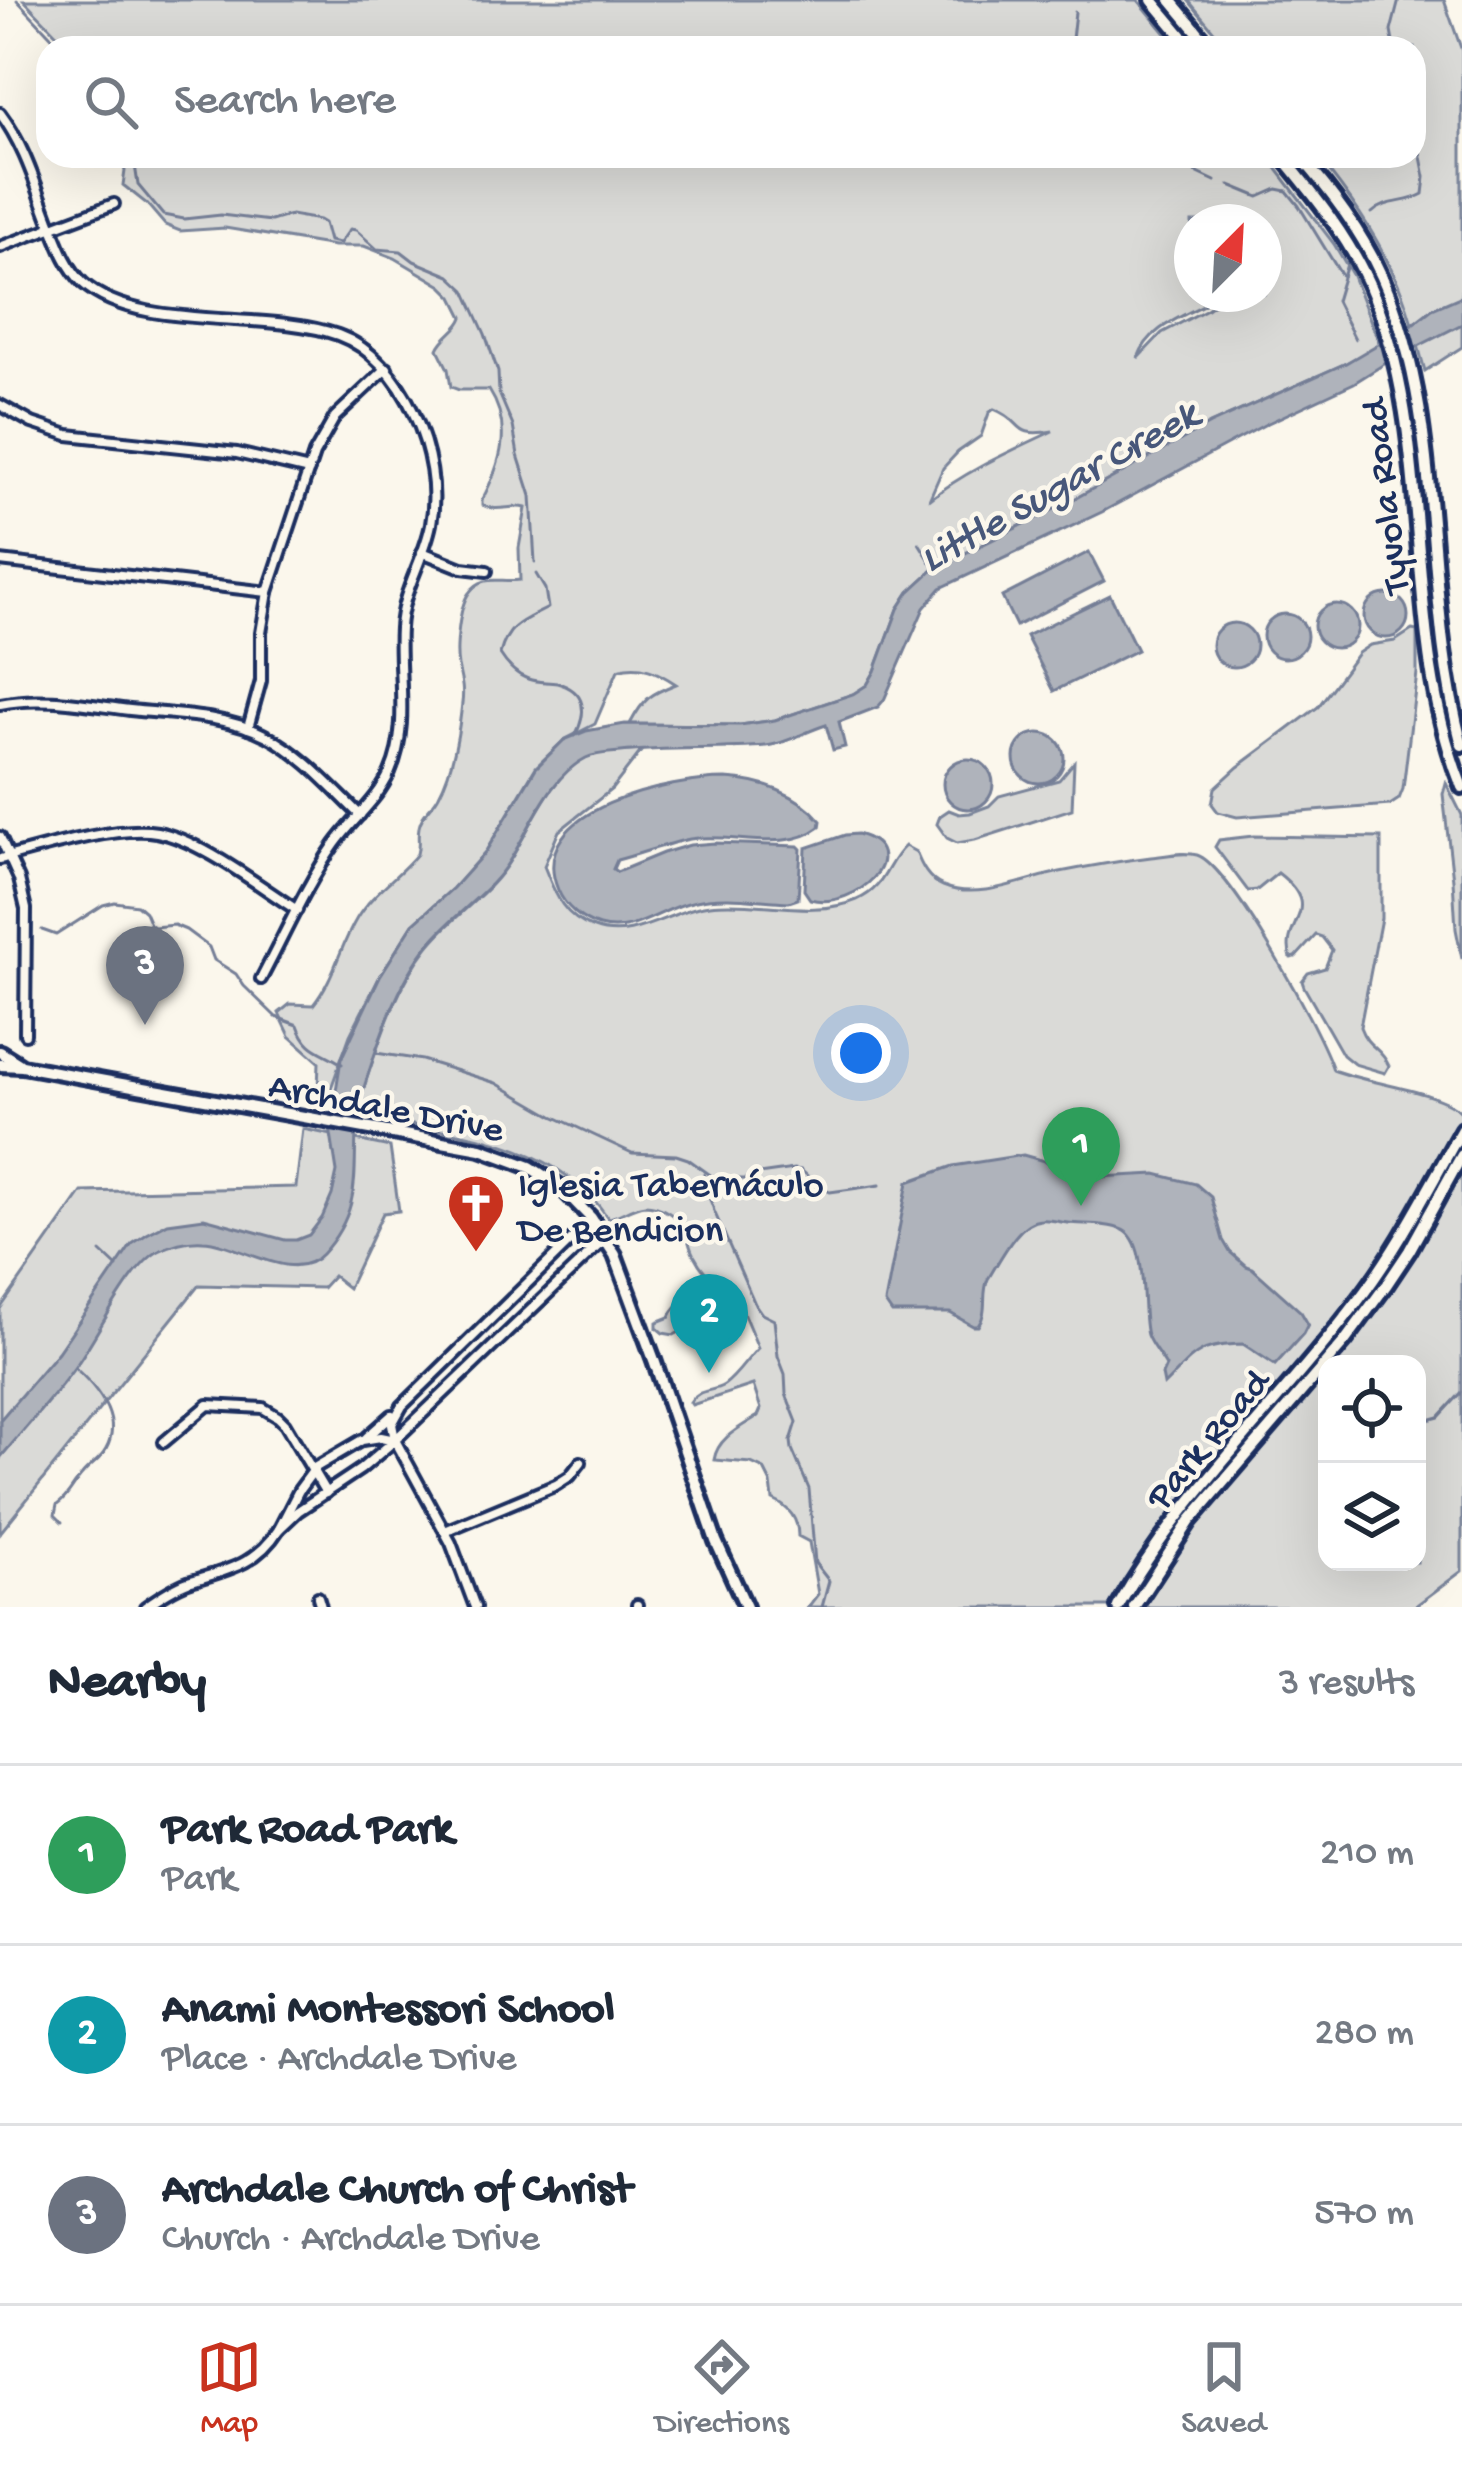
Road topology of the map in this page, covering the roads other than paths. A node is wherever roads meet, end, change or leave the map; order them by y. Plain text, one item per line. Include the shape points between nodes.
1 (1152, 0) edge
2 (1171, 0) edge
3 (1182, 36) edge
4 (1201, 36) edge
5 (0, 113) edge
6 (1291, 168) edge
7 (1309, 168) edge
8 (114, 204) dead end
9 (52, 227) junction
10 (0, 247) edge
11 (387, 368) junction
12 (0, 405) edge
13 (308, 470) junction
14 (422, 552) junction
15 (0, 561) edge
16 (487, 571) dead end
17 (268, 592) junction
18 (0, 704) edge
19 (248, 728) junction
20 (1462, 743) edge
21 (1462, 787) edge
22 (360, 814) junction
23 (0, 837) edge
24 (4, 858) edge
25 (297, 910) junction
26 (261, 979) dead end
27 (25, 1034) dead end
28 (0, 1052) edge
29 (0, 1065) edge
30 (22, 1066) junction
31 (1462, 1129) edge
32 (1462, 1156) edge
33 (592, 1220) junction
34 (604, 1239) junction
35 (402, 1406) junction
36 (362, 1440) junction
37 (395, 1440) junction
38 (164, 1442) dead end
39 (581, 1462) dead end
40 (312, 1471) junction
41 (326, 1493) junction
42 (279, 1529) junction
43 (445, 1531) junction
44 (146, 1607) edge
45 (475, 1607) edge
46 (746, 1607) edge
47 (1118, 1607) edge
48 (1134, 1607) edge

1 - 3 main road
2 - 4 main road
5 - 9 street
6 - 21 main road, Tyvola Road via 1369,284 1400,381 1434,685
7 - 20 main road, Tyvola Road via 1383,278 1413,374
8 - 9 street
9 - 10 street
9 - 11 street via 75,274 110,301 329,332
11 - 13 street via 329,423
11 - 14 street via 432,472
12 - 13 street via 68,435 237,453
13 - 17 street
14 - 16 street
14 - 22 street via 402,609 398,752
15 - 17 street
17 - 19 street via 262,680
18 - 19 street via 45,700
19 - 22 street via 299,757
22 - 25 street
23 - 24 street
24 - 25 street via 123,831 157,832
24 - 27 street via 26,909
25 - 26 street
28 - 30 main road, Archdale Drive
29 - 30 main road, Archdale Drive
30 - 33 main road, Archdale Drive via 481,1149 538,1171
31 - 47 main road, Park Road via 1356,1304 1182,1509
32 - 48 main road, Park Road via 1387,1284 1190,1521
33 - 34 main road, Archdale Drive
33 - 35 street
34 - 37 street
34 - 46 main road, Archdale Drive
35 - 36 street
35 - 37 street via 392,1424
36 - 37 street
36 - 40 street
37 - 41 street
37 - 43 street
38 - 40 street via 208,1405 263,1408 286,1424
39 - 43 street via 556,1485
40 - 41 street
40 - 42 street
41 - 42 street
42 - 44 street via 244,1565 176,1587
43 - 45 street

